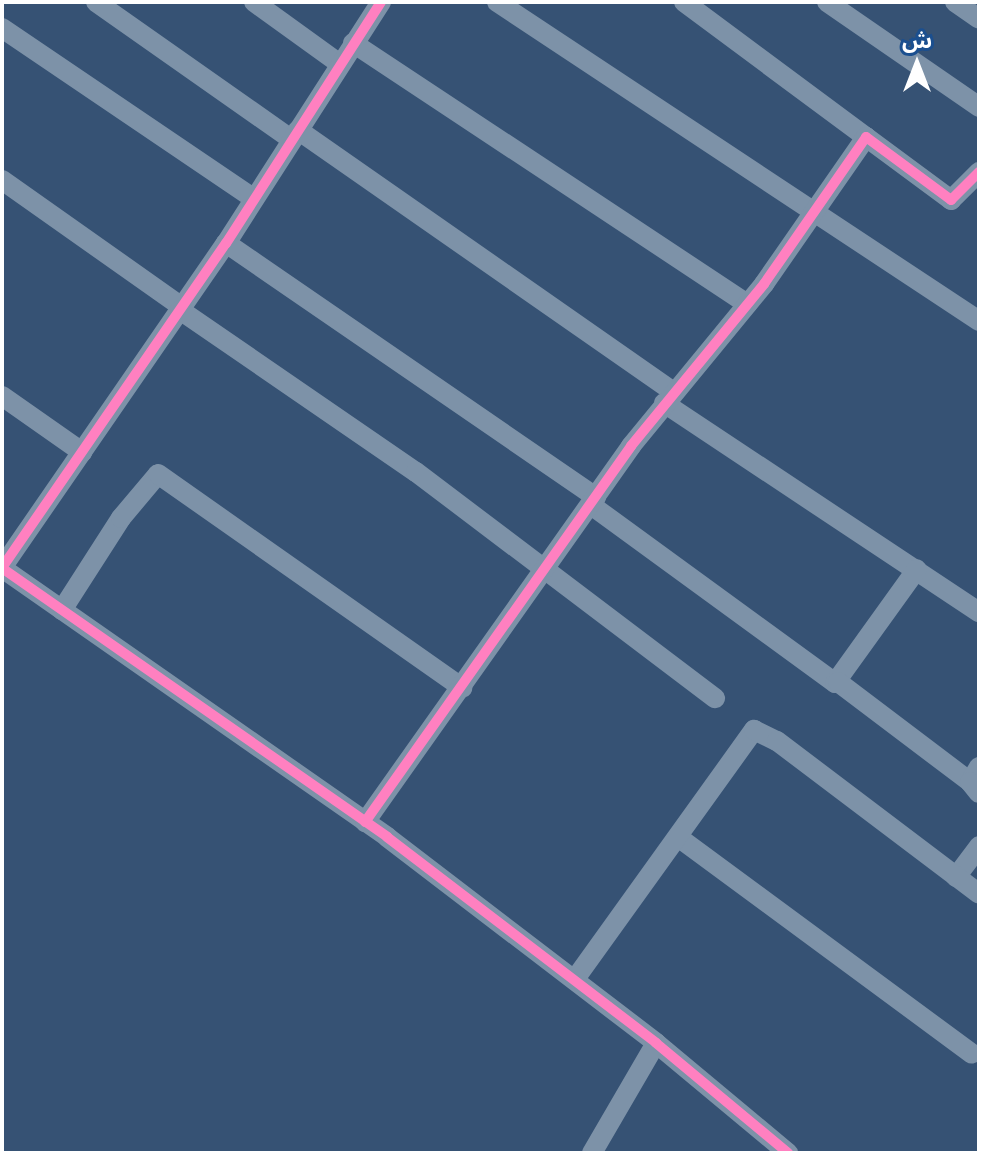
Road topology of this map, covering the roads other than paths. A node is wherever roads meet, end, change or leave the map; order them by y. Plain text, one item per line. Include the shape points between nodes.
1 (254, 2) edge
2 (381, 2) edge
3 (497, 2) edge
4 (684, 2) edge
5 (827, 2) edge
6 (955, 2) edge
7 (110, 6) edge
8 (979, 19) edge
9 (2, 28) edge
10 (353, 43) junction
11 (340, 64) junction
12 (979, 107) edge
13 (295, 135) junction
14 (866, 137) junction
15 (979, 172) edge
16 (2, 180) edge
17 (253, 198) junction
18 (818, 212) junction
19 (226, 243) junction
20 (748, 304) junction
21 (181, 308) junction
22 (979, 321) edge
23 (2, 396) edge
24 (668, 397) junction
25 (82, 452) junction
26 (594, 501) junction
27 (917, 569) junction
28 (543, 570) junction
29 (62, 610) junction
30 (979, 612) edge
31 (838, 682) junction
32 (462, 688) junction
33 (715, 698) dead end
34 (976, 781) edge
35 (365, 822) junction
36 (678, 837) junction
37 (979, 846) edge
38 (956, 877) junction
39 (979, 894) edge
40 (575, 979) junction
41 (656, 1043) junction
42 (972, 1054) dead end
43 (592, 1153) edge
44 (788, 1153) edge

1 - 11 street
2 - 10 street
3 - 18 street
4 - 14 street
5 - 12 street
6 - 8 street
7 - 13 street
9 - 17 street
10 - 11 street
10 - 20 street
11 - 13 street
13 - 17 street
13 - 24 street
14 - 15 street via 951,200
14 - 18 street
16 - 21 street
17 - 19 street
18 - 20 street
18 - 22 street
19 - 21 street
19 - 26 street
20 - 24 street
21 - 25 street
21 - 28 street via 383,448
23 - 25 street
24 - 26 street
24 - 27 street
25 - 29 street via 2,568
26 - 28 street
26 - 31 street via 830,682
27 - 30 street
27 - 31 street
28 - 32 street
28 - 33 street
29 - 32 street via 121,518 158,474
29 - 35 street
31 - 34 street
32 - 35 street
35 - 40 street
36 - 38 street via 751,732 760,730
36 - 40 street
36 - 42 street via 808,938
37 - 38 street
38 - 39 street
40 - 41 street
41 - 43 street
41 - 44 street

